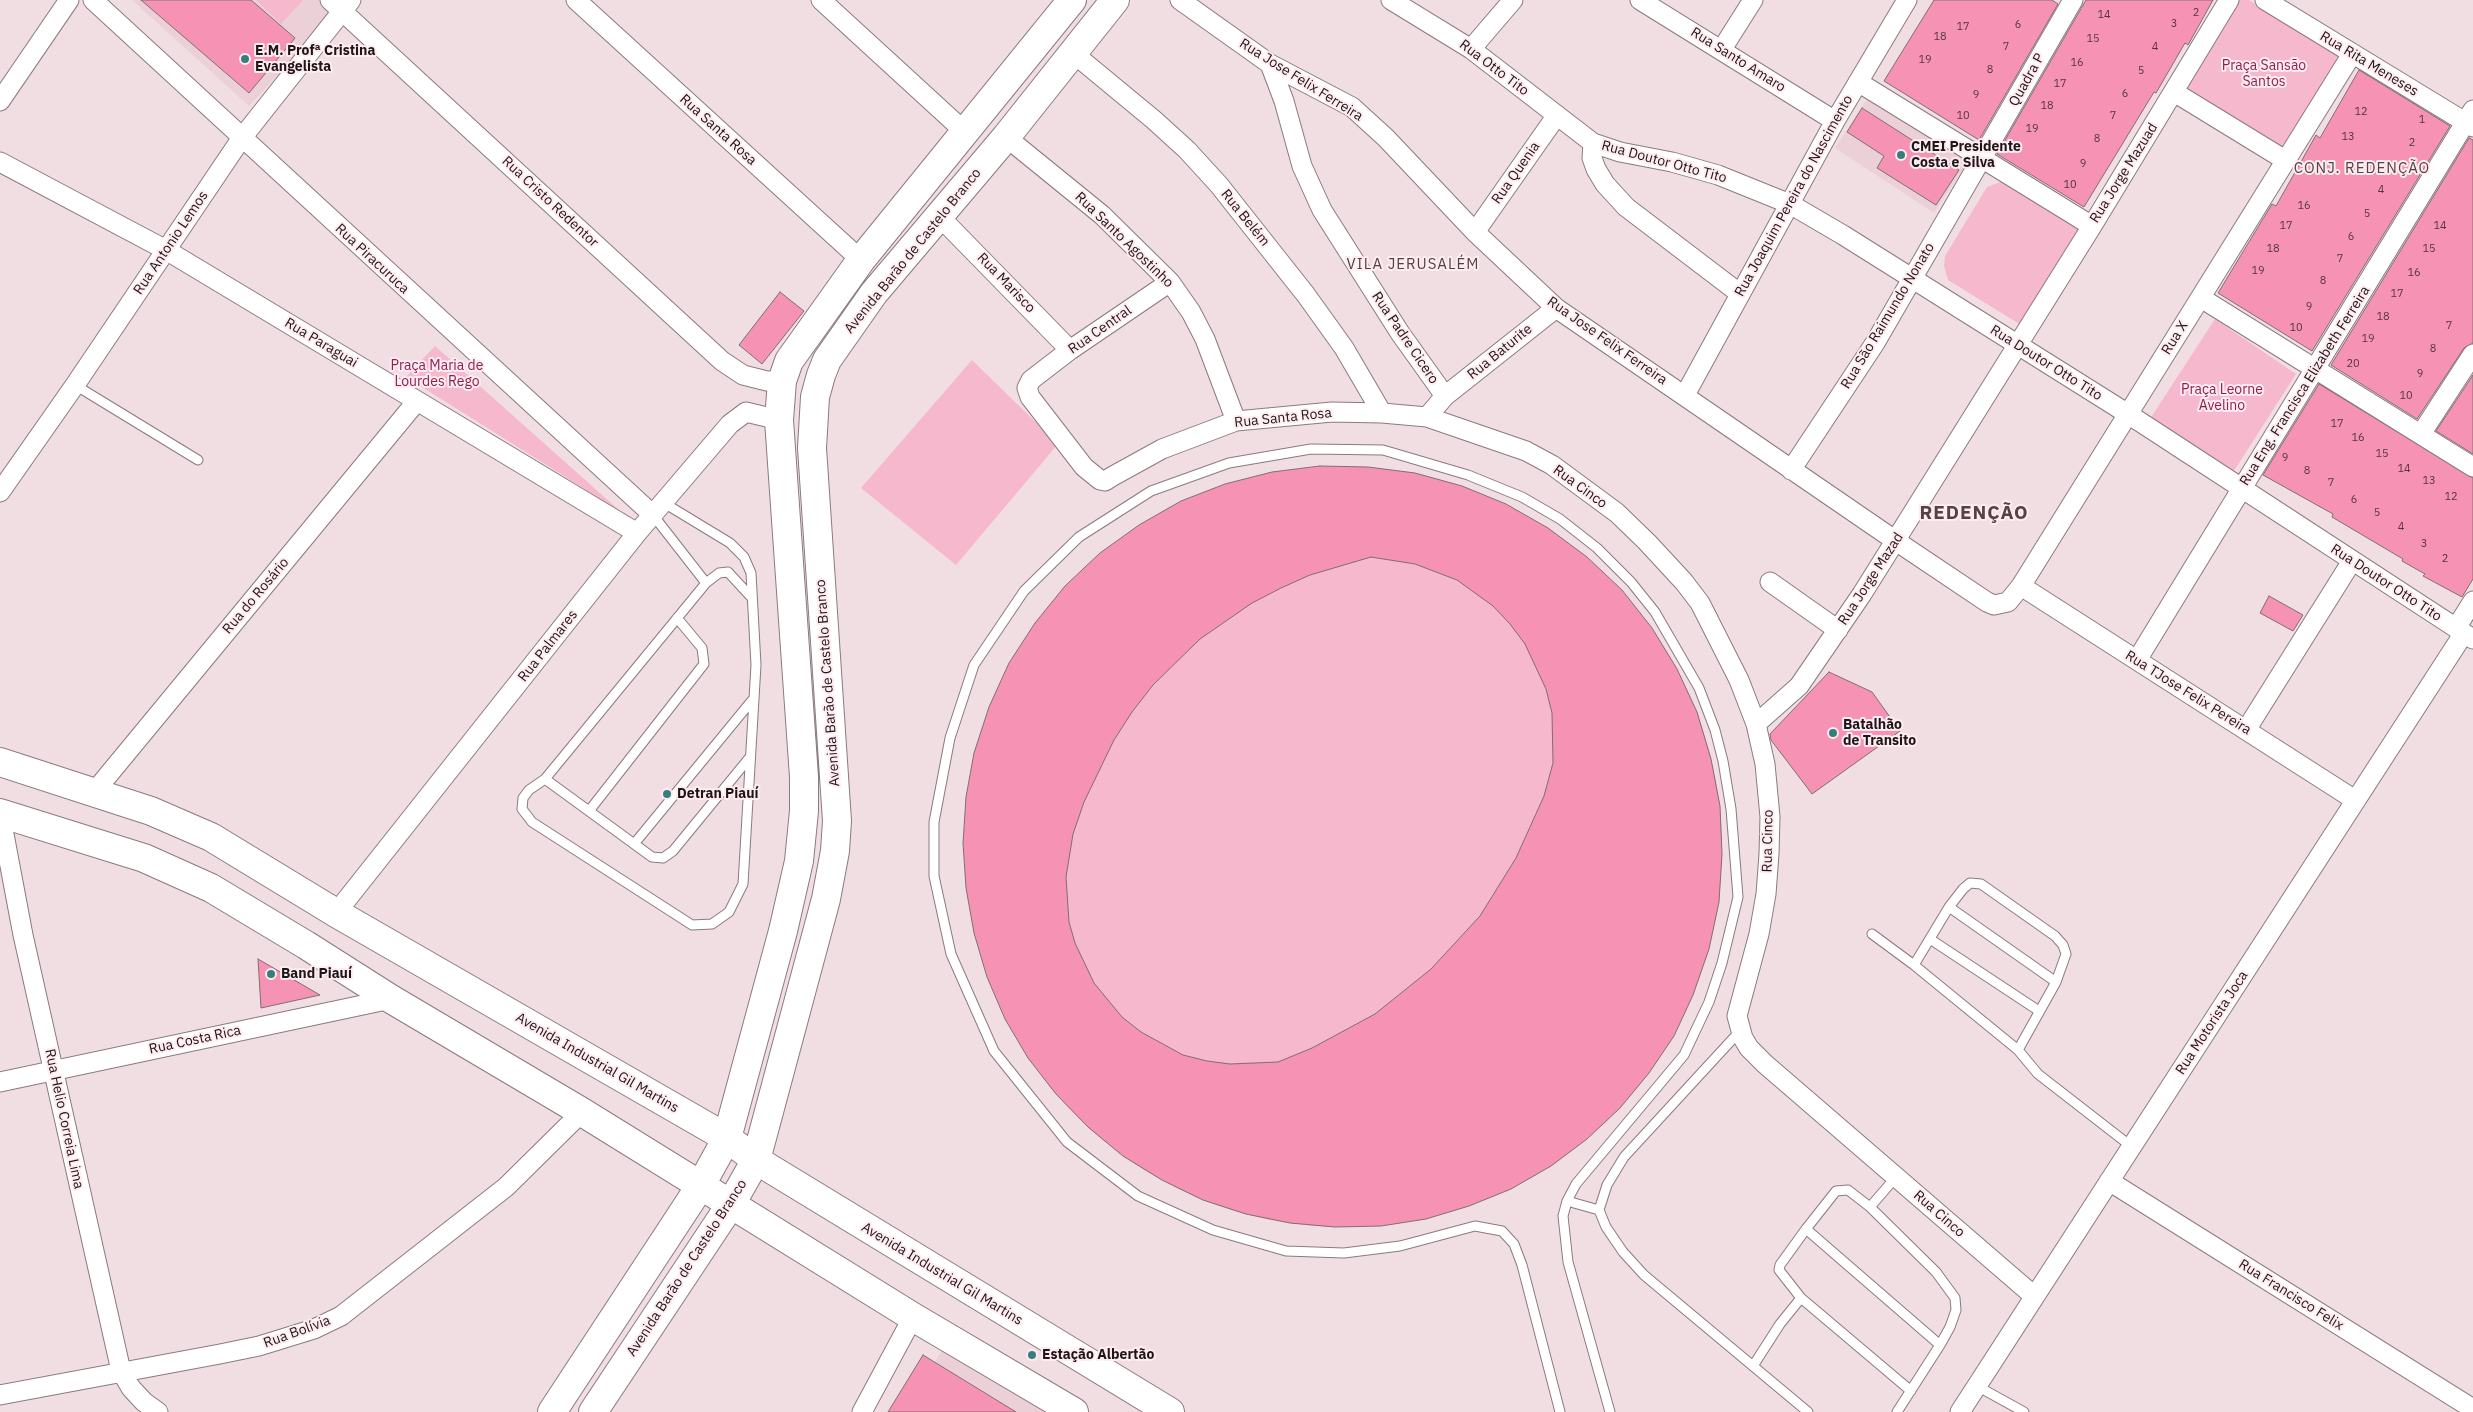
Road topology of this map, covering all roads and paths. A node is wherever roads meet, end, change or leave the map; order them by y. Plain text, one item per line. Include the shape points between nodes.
1 (69, 0) edge
2 (93, 0) edge
3 (576, 0) edge
4 (821, 0) edge
5 (1115, 0) edge
6 (1180, 0) edge
7 (1391, 0) edge
8 (1513, 0) edge
9 (1640, 0) edge
10 (1753, 0) edge
11 (1906, 0) edge
12 (2073, 0) edge
13 (2229, 0) edge
14 (2265, 0) edge
15 (1070, 1) edge
16 (341, 4) edge
17 (1472, 49) junction
18 (1722, 49) junction
19 (1073, 53) junction
20 (2352, 54) junction
21 (1270, 64) junction
22 (1858, 82) junction
23 (2174, 92) junction
24 (0, 101) edge
25 (1557, 115) junction
26 (2471, 120) edge
27 (1834, 121) junction
28 (965, 132) junction
29 (1006, 137) junction
30 (241, 139) junction
31 (1593, 143) junction
32 (1982, 160) junction
33 (2285, 160) junction
34 (0, 162) edge
35 (1790, 204) junction
36 (940, 217) junction
37 (2092, 226) junction
38 (1475, 232) junction
39 (166, 250) junction
40 (861, 260) junction
41 (1913, 278) junction
42 (1170, 282) junction
43 (1739, 293) junction
44 (2201, 298) junction
45 (1556, 308) junction
46 (2016, 345) junction
47 (1070, 350) junction
48 (2473, 354) edge
49 (2314, 369) junction
50 (1031, 380) joint
51 (782, 381) junction
52 (75, 385) junction
53 (1685, 395) junction
54 (1445, 396) junction
55 (417, 401) junction
56 (1382, 413) junction
57 (2128, 414) junction
58 (1427, 417) junction
59 (779, 420) junction
60 (1236, 421) junction
61 (2421, 434) junction
62 (198, 460) dead end
63 (2473, 467) edge
64 (1791, 470) junction
65 (2242, 489) junction
66 (0, 492) edge
67 (659, 509) junction
68 (637, 533) junction
69 (1896, 541) junction
70 (2352, 561) junction
71 (1770, 582) dead end
72 (706, 583) junction
73 (2021, 586) junction
74 (752, 598) junction
75 (2473, 601) edge
76 (1987, 602) joint
77 (677, 618) junction
78 (1838, 630) junction
79 (2464, 634) edge
80 (2137, 660) junction
81 (754, 698) junction
82 (1756, 724) junction
83 (2246, 730) junction
84 (750, 757) junction
85 (0, 762) edge
86 (545, 779) junction
87 (95, 791) junction
88 (2355, 800) junction
89 (0, 812) edge
90 (589, 812) junction
91 (634, 844) junction
92 (1950, 908) junction
93 (336, 913) junction
94 (1872, 934) dead end
95 (1930, 939) junction
96 (1914, 965) junction
97 (2056, 982) junction
98 (390, 999) junction
99 (2039, 1011) junction
100 (1740, 1031) junction
101 (2018, 1050) junction
102 (53, 1070) junction
103 (0, 1082) edge
104 (582, 1112) junction
105 (726, 1138) junction
106 (2132, 1147) junction
107 (756, 1160) junction
108 (1896, 1177) junction
109 (2109, 1181) junction
110 (702, 1185) junction
111 (1567, 1201) junction
112 (731, 1204) junction
113 (1870, 1207) junction
114 (1599, 1210) junction
115 (1806, 1229) junction
116 (2034, 1296) junction
117 (1801, 1298) junction
118 (913, 1317) junction
119 (1940, 1345) junction
120 (1753, 1366) junction
121 (122, 1372) junction
122 (1977, 1386) junction
123 (1911, 1391) junction
124 (0, 1395) edge
125 (2473, 1409) edge
126 (158, 1412) edge
127 (552, 1412) edge
128 (593, 1412) edge
129 (862, 1412) edge
130 (1074, 1412) edge
131 (1170, 1412) edge
132 (1560, 1412) edge
133 (1610, 1412) edge
134 (1808, 1412) edge
135 (1897, 1412) edge
136 (1960, 1412) edge
137 (2024, 1412) edge

1 - 24 street
2 - 30 street, Rua Piracuruca
3 - 40 street, Rua Santa Rosa
4 - 28 street
5 - 19 main road, Avenida Barão de Castelo Branco
6 - 21 street, Rua Jose Felix Ferreira
7 - 17 street, Rua Otto Tito
8 - 17 street
9 - 18 street, Rua Santo Amaro
10 - 18 street
11 - 22 street, Rua Joaquim Pereira do Nascimento
12 - 32 street, Quadra P
13 - 23 street, Rua Jorge Mazuad
14 - 20 street, Rua Rita Meneses
15 - 28 main road
16 - 30 street, Rua Antonio Lemos
16 - 51 street, Rua Cristo Redentor via 722,361 743,375
17 - 25 street, Rua Otto Tito
18 - 27 street, Rua Santo Amaro
19 - 29 main road, Avenida Barão de Castelo Branco
19 - 56 street, Rua Belém via 1187,150 1219,185 1339,341
20 - 26 street, Rua Rita Meneses
20 - 33 street, Rua X
21 - 38 street, Rua Jose Felix Ferreira via 1352,107 1392,144
21 - 54 street, Rua Padre Cicero via 1302,166 1322,210 1400,333
22 - 27 street, Rua Joaquim Pereira do Nascimento
22 - 32 street
23 - 33 street
23 - 37 street, Rua Jorge Mazuad
25 - 31 street, Rua Otto Tito
25 - 38 street, Rua Quenia
26 - 49 street, Rua Eng. Francisca Elizabeth Ferreira
27 - 35 street, Rua Joaquim Pereira do Nascimento
28 - 40 main road
29 - 36 main road, Avenida Barão de Castelo Branco
29 - 42 street, Rua Santo Agostinho via 1102,215
30 - 39 street, Rua Antonio Lemos
30 - 67 street, Rua Piracuruca
31 - 35 street, Rua Doutor Otto Tito via 1718,174
31 - 43 street via 1592,158 1596,169 1626,207
32 - 37 street
32 - 41 street, Rua São Raimundo Nonato
33 - 44 street, Rua X
34 - 39 street, Rua Paraguai
35 - 41 street, Rua Doutor Otto Tito
35 - 43 street, Rua Joaquim Pereira do Nascimento
36 - 47 street, Rua Marisco
36 - 107 main road, Avenida Barão de Castelo Branco via 874,293 826,360 815,397 812,448 835,776 835,850 826,899
37 - 46 street, Rua Jorge Mazuad
38 - 45 street, Rua Jose Felix Ferreira
39 - 52 street, Rua Antonio Lemos
39 - 55 street, Rua Paraguai
40 - 51 main road via 795,350
41 - 46 street, Rua Doutor Otto Tito
41 - 64 street, Rua São Raimundo Nonato via 1875,343
42 - 47 street, Rua Central
42 - 60 street, Rua Santo Agostinho via 1191,312 1215,360
43 - 53 street, Rua Joaquim Pereira do Nascimento
44 - 49 street
44 - 57 street, Rua X
45 - 53 street, Rua Jose Felix Ferreira
45 - 54 street, Rua Baturite
46 - 57 street, Rua Doutor Otto Tito
46 - 69 street, Rua Jorge Mazad
47 - 50 street, Rua Central
48 - 61 street
49 - 61 street
49 - 65 street, Rua Eng. Francisca Elizabeth Ferreira
50 - 60 street, Rua Santa Rosa via 1027,388 1030,397 1084,467 1100,480 1162,449
51 - 59 main road
52 - 62 lane
52 - 66 street, Rua Antonio Lemos
53 - 64 street, Rua Jose Felix Ferreira
54 - 58 street, Rua Padre Cicero
55 - 68 street, Rua Paraguai
55 - 87 street, Rua do Rosário
56 - 58 street, Rua Santa Rosa
56 - 60 street, Rua Santa Rosa via 1332,412
57 - 65 street, Rua Doutor Otto Tito
57 - 73 street, Rua X
58 - 82 street, Rua Cinco via 1526,451 1552,465 1617,514 1647,542 1700,603 1739,680
59 - 67 street, Rua Palmares via 748,412 742,414
59 - 105 main road via 803,756 804,811 798,861 783,931
61 - 63 street
64 - 69 street, Rua Jose Felix Ferreira
65 - 70 street, Rua Doutor Otto Tito
65 - 80 street, Rua Eng. Francisca Elizabeth Ferreira
67 - 68 street, Rua Palmares
67 - 72 lane
67 - 74 lane via 730,543 744,557 751,573
68 - 93 street, Rua Palmares
69 - 76 street, Rua Jose Felix Ferreira
69 - 78 street, Rua Jorge Mazad
70 - 79 street, Rua Doutor Otto Tito
70 - 83 street
71 - 78 street
72 - 74 lane via 719,573 728,572
72 - 77 lane
73 - 76 street, Rua X via 2005,604
73 - 80 street, Rua TJose Felix Pereira
74 - 81 lane via 756,665
75 - 79 street, Rua Motorista Joca
77 - 86 lane
77 - 90 lane via 702,648 704,664
78 - 82 street, Rua Jorge Mazad via 1799,686
79 - 88 street, Rua Motorista Joca
80 - 83 street, Rua TJose Felix Pereira
81 - 84 lane
81 - 91 lane
82 - 100 street, Rua Cinco via 1766,772 1769,854 1759,934 1737,1016
83 - 88 street, Rua TJose Felix Pereira
84 - 86 lane via 743,884 729,912 712,924 692,925 532,822 522,809 523,798
84 - 91 lane via 673,851 663,858 652,857
85 - 87 main road, Avenida Industrial Gil Martins
86 - 90 lane
87 - 93 main road, Avenida Industrial Gil Martins via 211,837
88 - 106 street, Rua Motorista Joca
89 - 98 main road via 127,852 187,875
89 - 102 street, Rua Helio Correia Lima
90 - 91 lane
92 - 95 lane
92 - 97 lane
92 - 97 lane via 1970,883 1981,884 2063,945 2066,954
93 - 105 main road, Avenida Industrial Gil Martins
94 - 96 lane
95 - 96 lane
95 - 99 lane
96 - 101 lane
97 - 99 lane
98 - 102 street, Rua Costa Rica
98 - 104 main road
99 - 101 lane
100 - 108 street, Rua Cinco via 1749,1048 1765,1064
100 - 114 lane via 1624,1157 1608,1185
101 - 106 lane via 2038,1074
102 - 103 street, Rua Costa Rica
102 - 121 street, Rua Helio Correia Lima
104 - 110 main road
104 - 121 street, Rua Bolívia via 506,1187 341,1316 314,1329 259,1346
105 - 107 main road, Avenida Industrial Gil Martins
105 - 110 main road
106 - 109 street, Rua Motorista Joca
107 - 112 main road, Avenida Barão de Castelo Branco
107 - 131 main road, Avenida Industrial Gil Martins
108 - 113 lane
108 - 116 street, Rua Cinco
109 - 116 street, Rua Motorista Joca
109 - 125 street, Rua Francisco Felix
110 - 112 main road
110 - 127 main road
111 - 114 lane
111 - 132 lane via 1576,1184 1684,1055 1720,971 1738,897 1730,809 1715,730 1698,688 1655,612 1597,548 1560,519 1501,487 1433,463 1383,450 1311,448 1230,463 1151,491 1079,537 1024,591 974,665 950,738 934,822 934,876 951,954 994,1051 1067,1142 1138,1196 1213,1230 1286,1251 1344,1253 1400,1246 1475,1226 1502,1231 1514,1244 1522,1265
111 - 133 lane via 1563,1233 1568,1262
112 - 118 main road
112 - 128 main road, Avenida Barão de Castelo Branco
113 - 115 lane via 1848,1190 1836,1191
113 - 119 lane via 1936,1272 1955,1298 1956,1310
114 - 120 lane via 1623,1252 1644,1275
115 - 117 lane via 1779,1270
115 - 119 lane
116 - 122 street, Rua Motorista Joca
117 - 120 lane
117 - 123 lane
118 - 129 street
118 - 130 main road
119 - 123 lane
120 - 134 lane
121 - 124 street, Rua Bolívia
121 - 126 street, Rua Helio Correia Lima via 138,1395
122 - 136 street, Rua Motorista Joca
122 - 137 lane
123 - 135 lane

